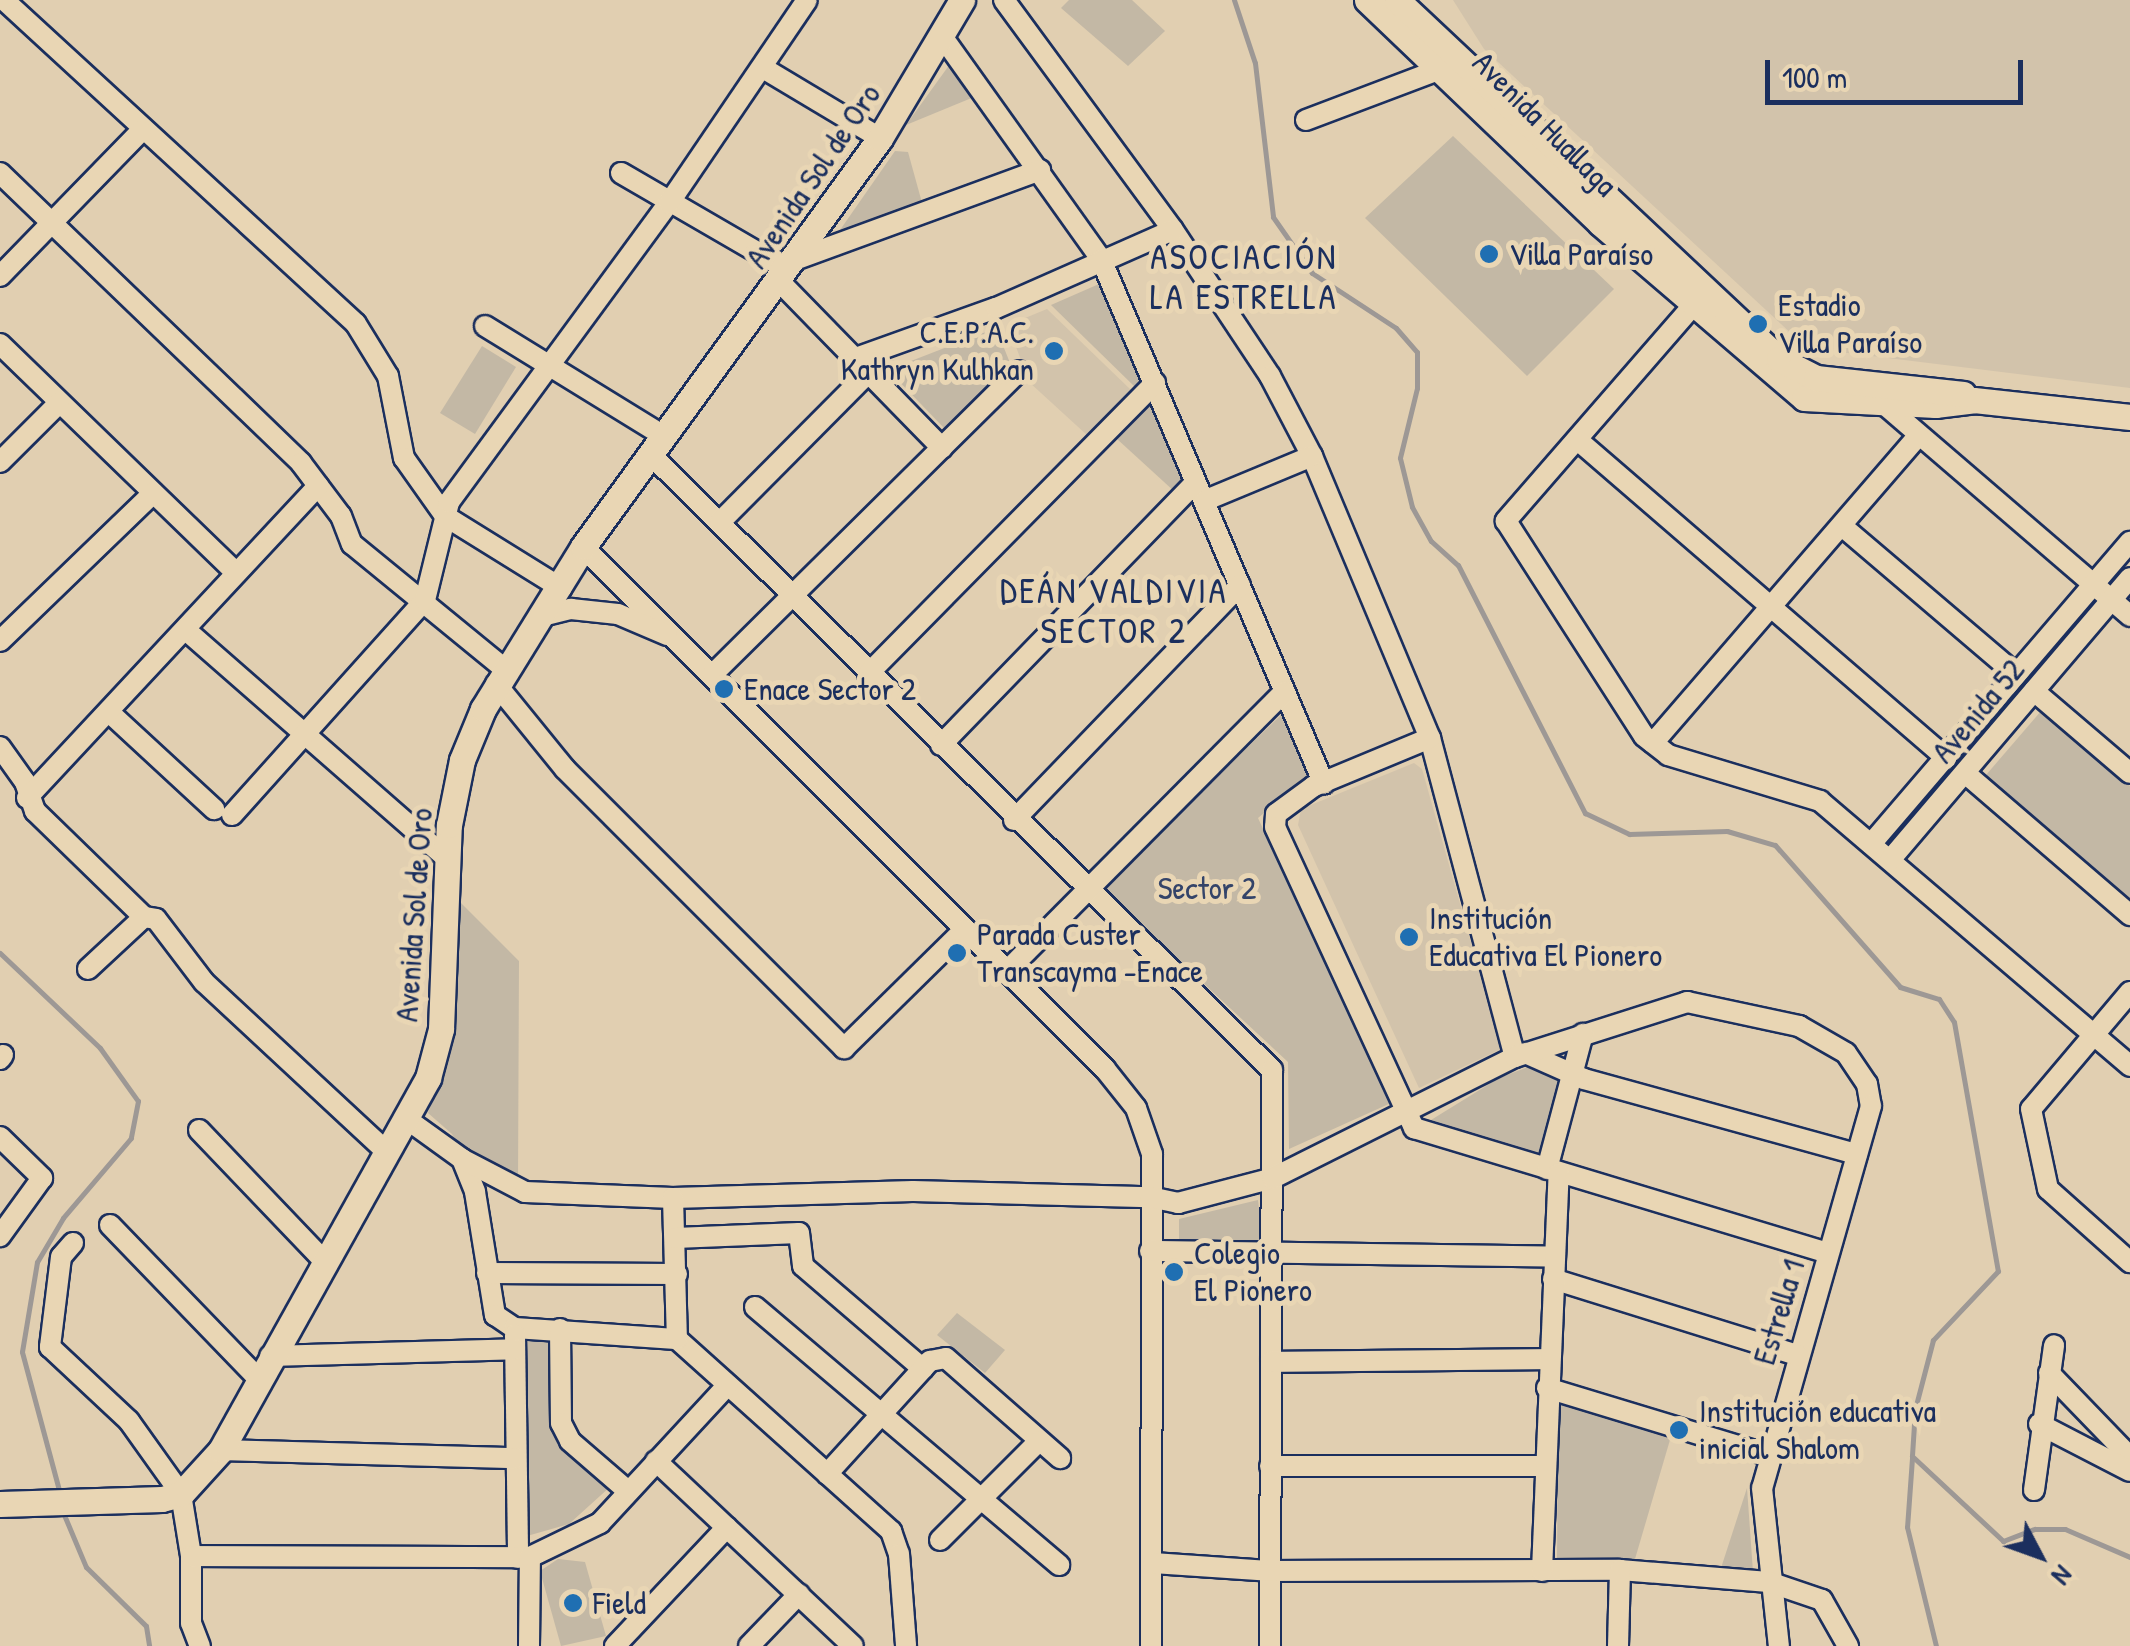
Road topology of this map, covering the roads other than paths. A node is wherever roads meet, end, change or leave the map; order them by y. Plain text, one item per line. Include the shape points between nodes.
1 (4, 0) edge
2 (806, 0) edge
3 (962, 0) edge
4 (1004, 0) edge
5 (1367, 0) edge
6 (1397, 0) edge
7 (944, 39) junction
8 (1452, 64) junction
9 (763, 68) junction
10 (1306, 120) dead end
11 (141, 130) junction
12 (880, 138) junction
13 (1040, 170) junction
14 (0, 173) edge
15 (621, 173) dead end
16 (669, 204) junction
17 (52, 224) junction
18 (1174, 230) junction
19 (1101, 260) junction
20 (788, 270) junction
21 (0, 276) edge
22 (1700, 299) junction
23 (485, 326) dead end
24 (0, 344) edge
25 (545, 365) junction
26 (862, 365) junction
27 (1019, 372) dead end
28 (1155, 384) junction
29 (1873, 392) junction
30 (59, 403) junction
31 (2130, 417) edge
32 (1918, 436) junction
33 (1580, 442) junction
34 (658, 445) junction
35 (942, 448) junction
36 (1312, 456) junction
37 (0, 462) edge
38 (318, 486) junction
39 (153, 492) junction
40 (1200, 492) junction
41 (445, 516) junction
42 (720, 522) junction
43 (1842, 526) junction
44 (2130, 542) edge
45 (583, 547) junction
46 (236, 574) junction
47 (2130, 578) edge
48 (1240, 584) junction
49 (2093, 584) junction
50 (561, 588) junction
51 (792, 597) junction
52 (425, 600) junction
53 (2111, 600) junction
54 (1773, 610) junction
55 (542, 616) junction
56 (2130, 616) edge
57 (188, 631) junction
58 (0, 641) edge
59 (677, 642) junction
60 (868, 674) junction
61 (2016, 674) junction
62 (712, 675) junction
63 (501, 677) junction
64 (2034, 690) junction
65 (1284, 692) junction
66 (110, 713) junction
67 (305, 735) junction
68 (1430, 738) junction
69 (1654, 743) junction
70 (941, 745) junction
71 (0, 746) edge
72 (1946, 758) junction
73 (2130, 772) edge
74 (1965, 773) junction
75 (1324, 784) junction
76 (27, 798) junction
77 (1014, 820) junction
78 (1871, 844) junction
79 (446, 858) junction
80 (1890, 860) junction
81 (1086, 893) junction
82 (2130, 915) edge
83 (144, 917) junction
84 (964, 930) junction
85 (88, 969) dead end
86 (1006, 972) junction
87 (2130, 992) edge
88 (1583, 1034) junction
89 (2094, 1035) junction
90 (1520, 1055) junction
91 (2130, 1066) edge
92 (1574, 1072) junction
93 (1408, 1115) junction
94 (408, 1120) junction
95 (199, 1130) dead end
96 (0, 1138) edge
97 (388, 1153) junction
98 (1857, 1154) junction
99 (462, 1159) junction
100 (1553, 1171) junction
101 (1273, 1178) junction
102 (1150, 1197) junction
103 (674, 1198) junction
104 (110, 1226) dead end
105 (0, 1236) edge
106 (675, 1238) junction
107 (73, 1243) dead end
108 (1150, 1251) junction
109 (1273, 1253) junction
110 (1828, 1253) junction
111 (1555, 1257) junction
112 (324, 1261) junction
113 (2130, 1262) edge
114 (487, 1273) junction
115 (677, 1274) junction
116 (1553, 1279) junction
117 (754, 1307) dead end
118 (560, 1329) junction
119 (515, 1338) junction
120 (677, 1338) junction
121 (2054, 1346) dead end
122 (1797, 1355) junction
123 (1548, 1359) junction
124 (1271, 1362) junction
125 (264, 1367) junction
126 (923, 1369) junction
127 (2049, 1373) junction
128 (728, 1385) junction
129 (1547, 1388) junction
130 (882, 1414) junction
131 (2039, 1424) junction
132 (1039, 1441) junction
133 (220, 1450) junction
134 (1768, 1455) junction
135 (2130, 1457) edge
136 (516, 1458) junction
137 (1060, 1458) dead end
138 (656, 1461) junction
139 (1270, 1466) junction
140 (1544, 1466) junction
141 (2130, 1471) edge
142 (827, 1474) junction
143 (2034, 1490) dead end
144 (628, 1492) junction
145 (181, 1494) junction
146 (982, 1501) junction
147 (0, 1504) edge
148 (727, 1527) junction
149 (940, 1540) dead end
150 (191, 1556) junction
151 (524, 1558) junction
152 (1154, 1563) junction
153 (1059, 1564) dead end
154 (1620, 1570) junction
155 (1269, 1571) junction
156 (1542, 1572) junction
157 (1769, 1582) junction
158 (799, 1594) junction
159 (902, 1642) edge
160 (200, 1646) edge
161 (529, 1646) edge
162 (616, 1646) edge
163 (749, 1646) edge
164 (853, 1646) edge
165 (1152, 1646) edge
166 (1270, 1646) edge
167 (1618, 1646) edge
168 (1780, 1646) edge
169 (1848, 1646) edge

1 - 11 street
2 - 9 street
3 - 7 main road, Avenida Sol de Oro
4 - 18 street
5 - 8 main road, Avenida Huallaga
6 - 8 main road, Avenida Huallaga
7 - 12 main road, Avenida Sol de Oro
7 - 13 street
8 - 10 street
8 - 22 main road, Avenida Huallaga
9 - 12 street
9 - 16 street
11 - 17 street
11 - 41 street via 373,345 400,416 404,458
12 - 20 main road, Avenida Sol de Oro
13 - 19 street
13 - 20 street
14 - 17 street
15 - 16 street
16 - 20 street
16 - 25 street
17 - 21 street
17 - 38 street
18 - 19 street
18 - 36 street via 1270,376
19 - 26 street
19 - 28 street
20 - 26 street
20 - 34 main road, Avenida Sol de Oro
22 - 29 main road, Avenida Huallaga via 1804,398
22 - 33 street
23 - 25 street
24 - 30 street
25 - 34 street
25 - 41 street
26 - 35 street
26 - 42 street
27 - 35 street
28 - 40 street
28 - 60 street
29 - 31 main road, Avenida Huallaga via 1955,390 1974,400
29 - 32 street
30 - 37 street
30 - 39 street
32 - 43 street
32 - 49 street
33 - 54 street
33 - 69 street via 1506,521
34 - 42 street
34 - 45 main road, Avenida Sol de Oro
35 - 51 street
36 - 40 street
36 - 68 street
38 - 46 street
38 - 52 street via 352,544
39 - 46 street
39 - 58 street
40 - 48 street
40 - 70 street
41 - 50 street
41 - 52 street
42 - 51 street
43 - 54 street
43 - 61 street
44 - 49 street
45 - 50 main road, Avenida Sol de Oro
45 - 59 street
46 - 57 street
47 - 53 street, Avenida 52
48 - 65 street
48 - 77 street
49 - 53 street
49 - 61 street
50 - 55 main road, Avenida Sol de Oro
51 - 60 street
51 - 62 street
52 - 63 street
52 - 67 street
53 - 56 street
53 - 64 street, Avenida 52
54 - 69 street
54 - 72 street
55 - 59 street via 571,609 618,614
55 - 63 main road, Avenida Sol de Oro
57 - 66 street
57 - 67 street
59 - 62 street
60 - 70 street
61 - 72 street
62 - 84 street
63 - 79 main road, Avenida Sol de Oro via 462,760
63 - 84 street via 565,769 844,1048
64 - 73 street
64 - 74 street, Avenida 52
65 - 75 street
65 - 81 street
66 - 67 street via 223,812
66 - 76 street
67 - 79 street
68 - 75 street
68 - 90 street
69 - 78 street via 1668,755 1820,800
70 - 77 street
71 - 76 street via 25,782
72 - 78 street
74 - 80 street, Avenida 52
74 - 82 street
75 - 93 street via 1285,804 1276,827
76 - 83 street
77 - 81 street
78 - 80 street
79 - 94 main road, Avenida Sol de Oro via 441,1030
80 - 89 street
81 - 86 street
81 - 101 street via 1272,1070
83 - 85 street
83 - 97 street via 156,920 204,982
84 - 86 street
86 - 102 street via 1128,1096 1152,1154
87 - 89 street
88 - 90 street
88 - 92 street
88 - 98 street, Estrella 1 via 1701,1002 1799,1026 1853,1062 1871,1096
89 - 91 street
89 - 113 street via 2030,1110 2048,1189
90 - 92 street
90 - 93 street
92 - 98 street
92 - 100 street
93 - 100 street via 1414,1128
93 - 101 street
94 - 97 main road, Avenida Sol de Oro
94 - 99 street
95 - 112 street
96 - 105 street via 42,1178
97 - 112 main road, Avenida Sol de Oro
98 - 110 street, Estrella 1
99 - 103 street via 525,1192
99 - 114 street via 475,1192
100 - 110 street
100 - 111 street
101 - 102 street via 1178,1203
101 - 109 street
102 - 103 street via 913,1191
102 - 108 street
103 - 106 street
104 - 125 street
106 - 115 street
106 - 126 street via 798,1233 803,1266
107 - 145 street via 61,1257 50,1348 129,1421
108 - 109 street
108 - 152 street
109 - 111 street
109 - 124 street
110 - 122 street, Estrella 1
111 - 116 street
112 - 125 main road, Avenida Sol de Oro
114 - 115 street
114 - 119 street via 496,1315
115 - 120 street
116 - 122 street
116 - 123 street
117 - 130 street
118 - 119 street
118 - 120 street
118 - 144 street via 561,1423 570,1441
119 - 125 street
119 - 136 street
120 - 128 street
121 - 127 street
122 - 134 street, Estrella 1
123 - 124 street
123 - 129 street
124 - 139 street
125 - 133 main road, Avenida Sol de Oro
126 - 130 street
126 - 132 street via 946,1358
127 - 131 street
127 - 135 street
128 - 138 street
128 - 142 street
129 - 134 street
129 - 140 street
130 - 142 street
130 - 146 street
131 - 141 street
131 - 143 street
132 - 137 street
132 - 146 street
133 - 136 street
133 - 145 main road, Avenida Sol de Oro
134 - 157 street, Estrella 1 via 1762,1504
136 - 151 street
138 - 144 street
138 - 148 street
139 - 140 street
139 - 155 street
140 - 156 street
142 - 159 street via 890,1531 900,1554
144 - 151 street via 577,1539
145 - 147 main road via 147,1502
145 - 150 street
146 - 149 street
146 - 153 street
148 - 158 street
148 - 162 street
150 - 151 street
150 - 160 street via 191,1623
151 - 161 street
152 - 155 street
152 - 165 street
154 - 156 street
154 - 157 street
154 - 167 street
155 - 156 street
155 - 166 street
157 - 168 street, Estrella 1
157 - 169 street via 1822,1600
158 - 163 street
158 - 164 street

